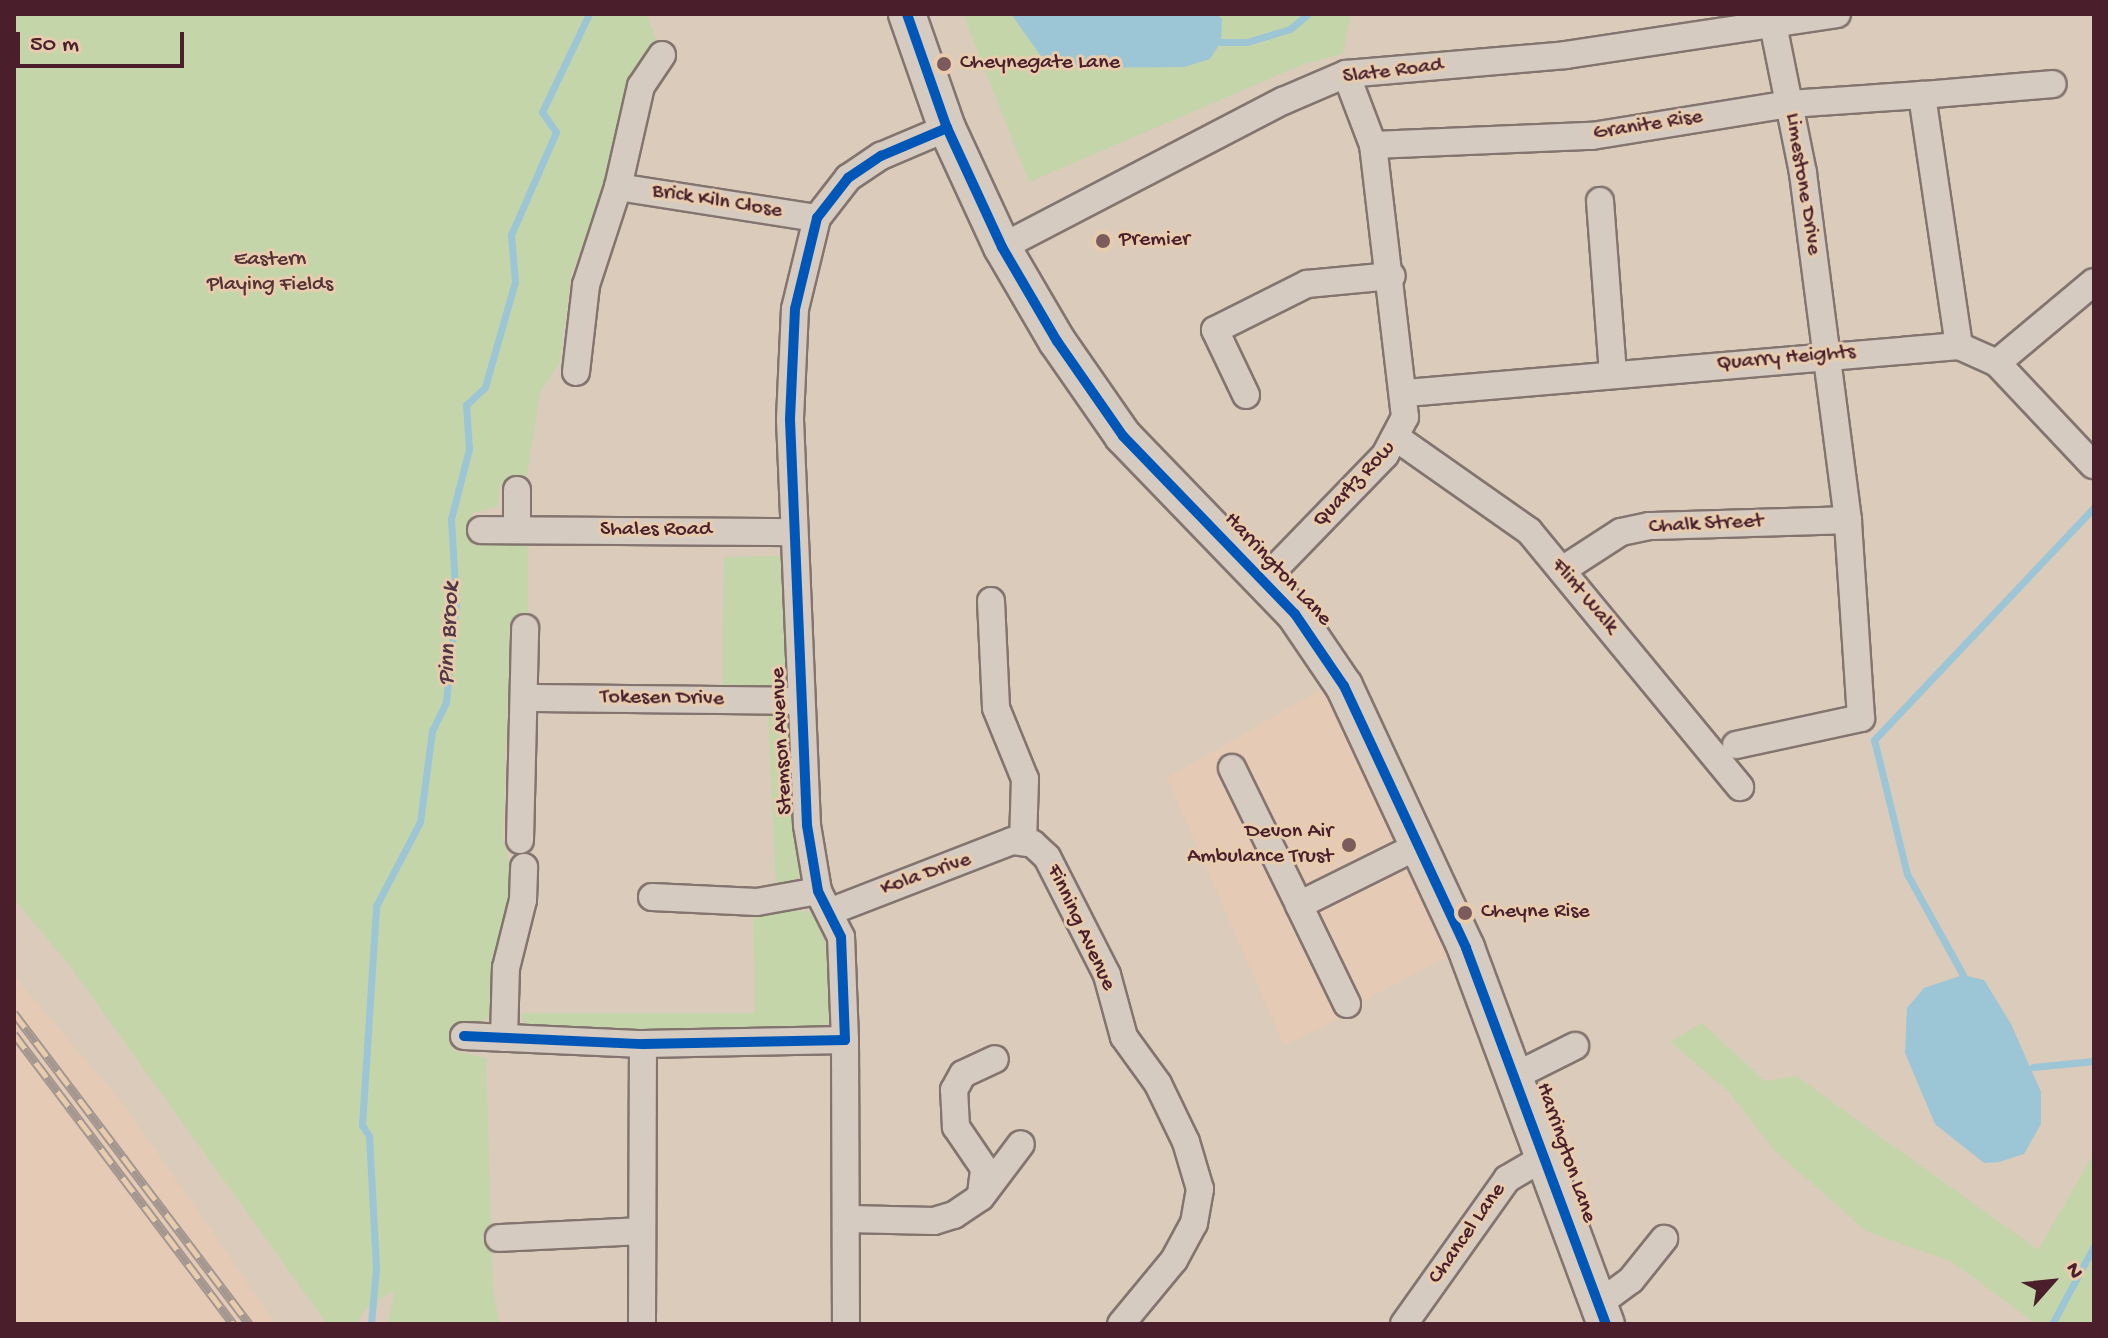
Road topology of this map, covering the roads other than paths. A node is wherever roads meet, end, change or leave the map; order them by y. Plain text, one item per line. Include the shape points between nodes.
1 (907, 14) edge
2 (1837, 14) edge
3 (1772, 20) edge
4 (662, 55) dead end
5 (1346, 74) junction
6 (2053, 84) dead end
7 (1922, 95) junction
8 (1789, 104) junction
9 (947, 128) junction
10 (1373, 145) junction
11 (618, 187) junction
12 (1600, 201) dead end
13 (817, 218) junction
14 (1002, 247) junction
15 (1392, 276) junction
16 (2094, 282) edge
17 (1959, 346) junction
18 (1825, 355) junction
19 (1997, 363) junction
20 (576, 372) dead end
21 (1613, 374) junction
22 (1406, 393) junction
23 (1246, 395) dead end
24 (1398, 439) junction
25 (2093, 465) edge
26 (517, 490) dead end
27 (1848, 520) junction
28 (517, 529) junction
29 (481, 530) dead end
30 (794, 532) junction
31 (1573, 563) dead end
32 (1264, 580) junction
33 (991, 601) dead end
34 (525, 628) dead end
35 (525, 698) junction
36 (800, 701) junction
37 (1736, 745) dead end
38 (1232, 768) dead end
39 (1740, 787) dead end
40 (520, 840) dead end
41 (1023, 841) junction
42 (1418, 846) junction
43 (524, 867) dead end
44 (652, 897) dead end
45 (823, 902) junction
46 (1299, 905) junction
47 (1347, 1004) dead end
48 (464, 1036) dead end
49 (504, 1038) junction
50 (845, 1040) junction
51 (643, 1044) junction
52 (1575, 1046) dead end
53 (995, 1059) dead end
54 (1517, 1075) junction
55 (1021, 1144) dead end
56 (1543, 1158) junction
57 (981, 1197) junction
58 (848, 1219) junction
59 (640, 1231) junction
60 (499, 1238) dead end
61 (1664, 1239) dead end
62 (1602, 1314) edge
63 (642, 1324) edge
64 (846, 1324) edge
65 (1121, 1324) edge
66 (1404, 1324) edge

1 - 9 street, Harrington Lane
2 - 3 street, Slate Road
3 - 5 street, Slate Road via 1566,55
3 - 8 street, Limestone Drive
4 - 11 street via 641,86
5 - 10 street, Quartz Row
5 - 14 street, Slate Road via 1283,101
6 - 7 street
7 - 8 street, Granite Rise
7 - 17 street
8 - 10 street, Granite Rise via 1592,136
8 - 18 street, Limestone Drive
9 - 13 street, Stemson Avenue via 860,169
9 - 14 street, Harrington Lane
10 - 15 street, Quartz Row
11 - 13 street, Brick Kiln Close
11 - 20 street via 586,285
12 - 21 street
13 - 30 street, Stemson Avenue via 795,309 790,419
14 - 32 street, Harrington Lane via 1057,341 1123,436
15 - 22 street, Quartz Row
15 - 23 street via 1307,284 1215,330
16 - 19 street
17 - 18 street, Quarry Heights
17 - 19 street, Quarry Heights
18 - 21 street, Quarry Heights
18 - 27 street
19 - 25 street, Quarry Heights
21 - 22 street, Quarry Heights
22 - 24 street, Quartz Row
24 - 32 street, Quartz Row
24 - 39 street, Flint Walk via 1529,531
26 - 28 street
27 - 31 street, Chalk Street via 1649,526 1621,532
27 - 37 street via 1861,718
28 - 29 street, Shales Road
28 - 30 street, Shales Road
30 - 36 street, Stemson Avenue
32 - 42 street, Harrington Lane via 1331,663
33 - 41 street via 996,708 1025,779
34 - 35 street
35 - 36 street, Tokesen Drive
35 - 40 street
36 - 45 street, Stemson Avenue via 808,838
38 - 46 street
41 - 45 street, Kola Drive
41 - 65 street, Finning Avenue via 1047,857 1075,906 1107,975 1124,1037 1158,1084 1197,1171 1200,1208 1194,1223 1174,1260
42 - 46 street
42 - 54 street, Harrington Lane
43 - 49 street via 523,900 506,968
44 - 45 street
45 - 50 street, Stemson Avenue via 841,937
46 - 47 street
48 - 49 street
49 - 51 street
50 - 51 street
50 - 58 street, Stemson Avenue
51 - 59 street
52 - 54 street
53 - 57 street via 963,1074 954,1090 956,1127 984,1168
54 - 56 street, Harrington Lane
55 - 57 street
56 - 62 street, Harrington Lane
56 - 66 street, Chancel Lane via 1507,1179
57 - 58 street via 934,1221
58 - 64 street, Stemson Avenue
59 - 60 street
59 - 63 street
61 - 62 street

